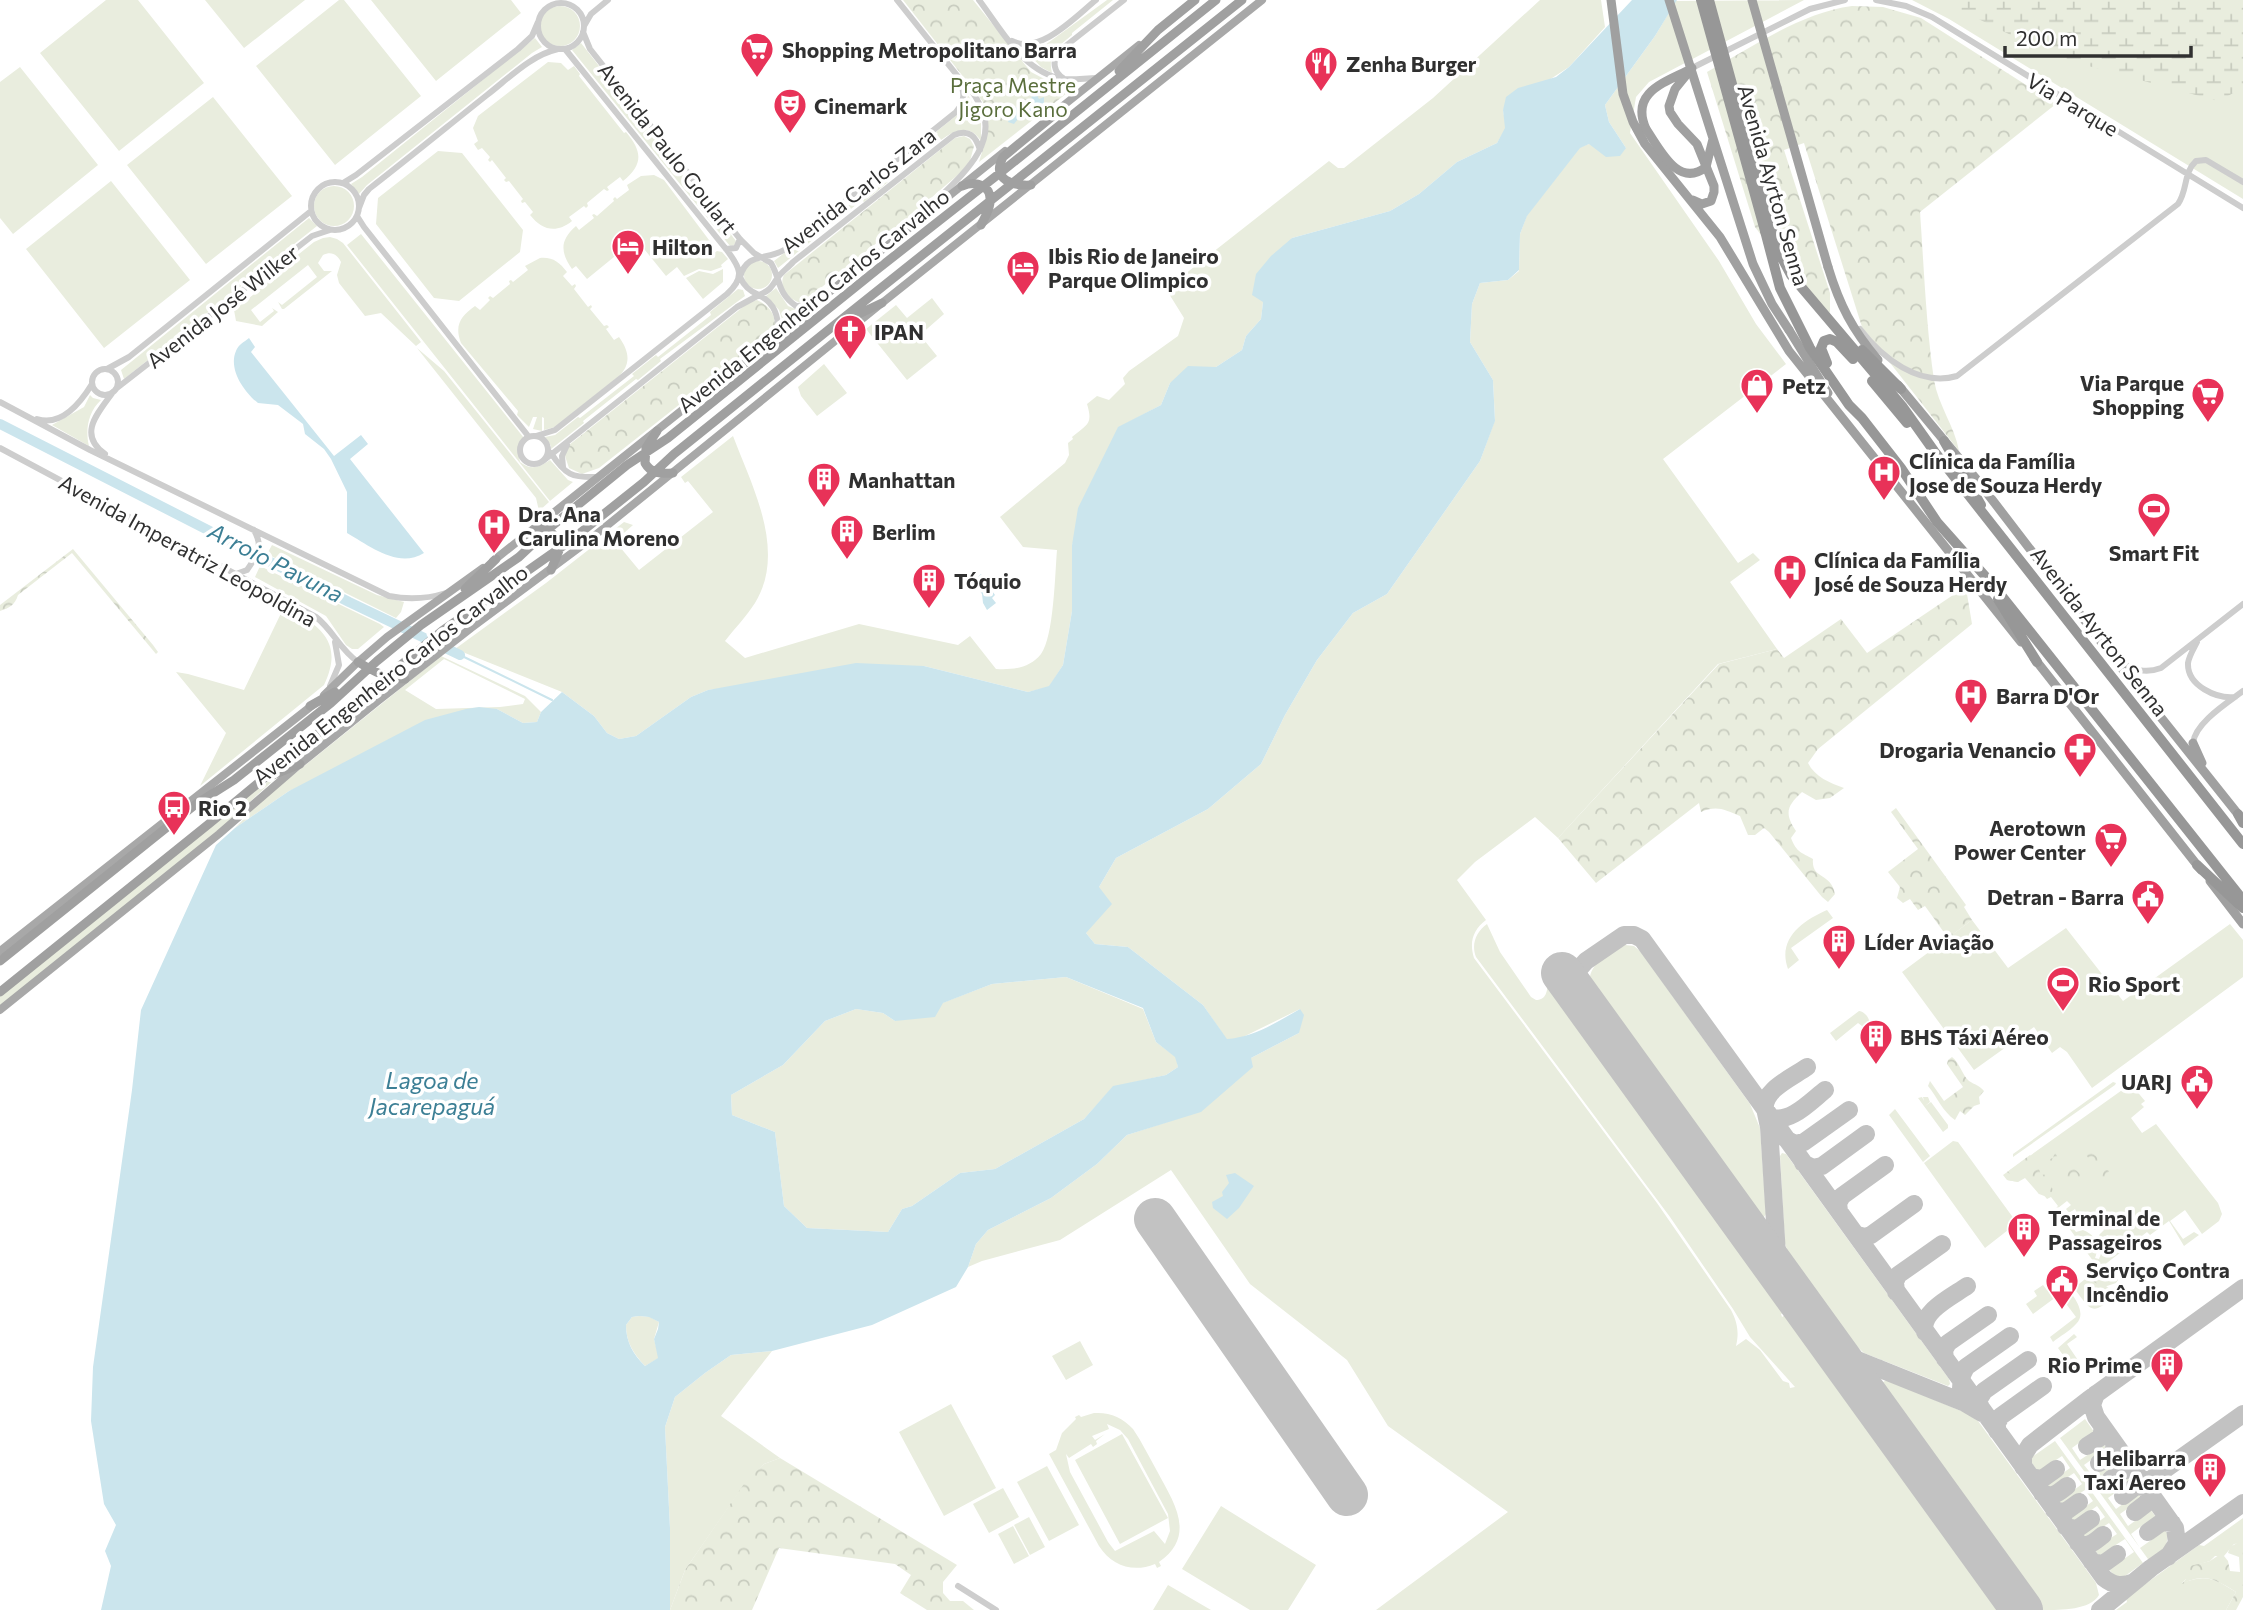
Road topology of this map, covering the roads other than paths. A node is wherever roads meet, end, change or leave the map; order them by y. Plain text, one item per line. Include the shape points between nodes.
1 (574, 0) edge
2 (608, 0) edge
3 (897, 0) edge
4 (979, 0) edge
5 (1096, 0) edge
6 (1124, 0) edge
7 (1195, 0) edge
8 (1216, 0) edge
9 (1242, 0) edge
10 (1262, 0) edge
11 (1611, 0) edge
12 (1669, 0) edge
13 (1701, 0) edge
14 (1709, 0) edge
15 (1752, 0) edge
16 (1846, 0) edge
17 (1876, 0) edge
18 (563, 3) junction
19 (538, 22) junction
20 (583, 29) junction
21 (1158, 30) junction
22 (1010, 40) junction
23 (562, 49) junction
24 (1692, 68) junction
25 (1098, 77) junction
26 (960, 79) junction
27 (1065, 79) junction
28 (1099, 93) junction
29 (1058, 110) junction
30 (1713, 137) junction
31 (980, 150) junction
32 (2192, 164) junction
33 (2176, 166) junction
34 (1000, 173) junction
35 (2187, 173) junction
36 (2195, 178) junction
37 (2243, 182) edge
38 (343, 183) junction
39 (1011, 183) junction
40 (1031, 185) junction
41 (962, 186) junction
42 (2186, 186) junction
43 (983, 187) junction
44 (1683, 192) junction
45 (990, 200) junction
46 (359, 208) junction
47 (2243, 208) edge
48 (311, 211) junction
49 (357, 216) junction
50 (918, 220) junction
51 (981, 225) junction
52 (330, 230) junction
53 (1769, 230) junction
54 (740, 239) junction
55 (726, 249) junction
56 (762, 258) junction
57 (879, 268) junction
58 (740, 277) junction
59 (777, 278) junction
60 (759, 295) junction
61 (882, 303) junction
62 (813, 305) junction
63 (1844, 309) junction
64 (1828, 321) junction
65 (827, 331) junction
66 (779, 333) junction
67 (107, 369) junction
68 (731, 372) junction
69 (92, 384) junction
70 (1901, 389) junction
71 (115, 390) junction
72 (0, 402) edge
73 (1838, 410) junction
74 (16, 412) junction
75 (1862, 418) junction
76 (657, 431) junction
77 (533, 437) junction
78 (571, 439) junction
79 (1944, 441) junction
80 (0, 447) edge
81 (550, 451) junction
82 (1934, 452) junction
83 (644, 454) junction
84 (114, 462) junction
85 (564, 469) junction
86 (655, 473) junction
87 (673, 473) junction
88 (598, 477) junction
89 (1989, 521) junction
90 (254, 530) junction
91 (548, 530) junction
92 (527, 534) junction
93 (560, 548) junction
94 (496, 559) junction
95 (551, 570) junction
96 (236, 574) junction
97 (1993, 585) junction
98 (448, 592) junction
99 (450, 604) junction
100 (2243, 604) edge
101 (334, 637) junction
102 (2198, 640) junction
103 (2112, 656) junction
104 (358, 662) junction
105 (2037, 662) junction
106 (368, 668) junction
107 (386, 676) junction
108 (405, 679) junction
109 (355, 681) junction
110 (2243, 691) edge
111 (327, 693) junction
112 (2235, 697) junction
113 (310, 706) junction
114 (2193, 743) joint
115 (300, 764) junction
116 (2209, 777) junction
117 (258, 781) junction
118 (2241, 819) edge
119 (2243, 844) edge
120 (2197, 865) junction
121 (2243, 900) edge
122 (2243, 908) edge
123 (2243, 924) edge
124 (0, 951) edge
125 (0, 961) edge
126 (0, 992) edge
127 (0, 1010) edge
128 (958, 1587) dead end
129 (996, 1610) edge

1 - 18 street
2 - 20 street via 591,14
3 - 26 street
4 - 22 street
5 - 22 street via 1040,42 1023,45
6 - 27 street via 1058,52 1055,68
7 - 21 highway, Avenida Engenheiro Carlos Carvalho
8 - 28 highway, Avenida Engenheiro Carlos Carvalho
9 - 39 highway, Avenida Engenheiro Carlos Carvalho
10 - 40 main road, Avenida Engenheiro Carlos Carvalho
11 - 44 highway via 1626,105 1637,131
12 - 30 highway, bridge
13 - 53 highway, Avenida Ayrton Senna, bridge
14 - 53 highway, Avenida Ayrton Senna, bridge
15 - 63 highway, Avenida Ayrton Senna, bridge
16 - 24 street via 1810,9
17 - 33 street, Via Parque via 1923,13
18 - 19 street via 549,6
18 - 20 street via 578,10
19 - 23 street via 542,40
19 - 38 street via 532,36 518,49
20 - 23 street via 576,43
20 - 54 street, Avenida Paulo Goulart via 590,49
21 - 25 main road, Avenida Engenheiro Carlos Carvalho
21 - 28 highway
22 - 27 street via 1038,70
23 - 46 street via 533,60 453,122 369,189
23 - 55 street, Avenida Paulo Goulart
24 - 30 highway, bridge via 1652,90 1645,99 1641,109 1646,129 1675,168 1689,175 1706,167
24 - 44 highway via 1675,89 1670,112 1697,144 1714,192 1710,201 1702,204
25 - 27 street
25 - 29 main road, Avenida Engenheiro Carlos Carvalho
26 - 31 street via 985,117 986,135
26 - 56 street, Avenida Carlos Zara via 963,102 951,117 784,250
28 - 34 highway, Avenida Engenheiro Carlos Carvalho
29 - 34 highway via 1003,157
29 - 41 main road, Avenida Engenheiro Carlos Carvalho
30 - 73 highway, bridge via 1753,264 1772,304
31 - 50 street
31 - 59 street, Avenida Carlos Zara via 969,133 954,135
32 - 35 street
32 - 36 street
32 - 37 street via 2206,160
33 - 35 street, Via Parque
33 - 42 street
34 - 39 highway
34 - 43 highway, Avenida Engenheiro Carlos Carvalho
35 - 36 street, Via Parque
35 - 42 street
36 - 47 street, Via Parque
38 - 46 street via 357,196
38 - 48 street via 331,182 317,190
39 - 40 highway
39 - 45 highway, Avenida Engenheiro Carlos Carvalho
40 - 51 main road, Avenida Engenheiro Carlos Carvalho
41 - 43 highway via 975,182
41 - 50 main road, Avenida Engenheiro Carlos Carvalho
42 - 63 street via 2178,204 1957,376 1933,379 1902,366 1873,345
43 - 45 highway
43 - 57 highway, Avenida Engenheiro Carlos Carvalho
44 - 73 highway via 1720,237 1789,351
45 - 51 highway
45 - 65 highway, Avenida Engenheiro Carlos Carvalho
46 - 49 street
48 - 52 street via 318,223
48 - 67 street, Avenida José Wilker via 129,357
49 - 52 street via 346,228
49 - 77 street
50 - 62 main road, Avenida Engenheiro Carlos Carvalho
51 - 61 main road, Avenida Engenheiro Carlos Carvalho
52 - 71 street, Avenida José Wilker via 312,236
53 - 64 highway, Avenida Ayrton Senna via 1791,275
53 - 75 highway, Avenida Ayrton Senna via 1780,288 1797,324
54 - 55 street via 736,248
54 - 56 street, Avenida Paulo Goulart
55 - 58 street, Avenida Paulo Goulart
56 - 58 street via 747,263
56 - 59 street via 771,263
57 - 68 highway
57 - 83 highway, Avenida Engenheiro Carlos Carvalho
58 - 60 street
58 - 77 street via 727,294 555,430
59 - 60 street via 772,288
59 - 62 street via 792,304
60 - 66 street via 776,310
60 - 78 street via 737,307
61 - 65 highway
61 - 87 main road, Avenida Engenheiro Carlos Carvalho
62 - 66 main road, Avenida Engenheiro Carlos Carvalho
63 - 70 highway, Avenida Ayrton Senna via 1851,326
64 - 70 highway
64 - 82 highway, Avenida Ayrton Senna via 1902,406
65 - 86 highway, Avenida Engenheiro Carlos Carvalho
66 - 68 main road, Avenida Engenheiro Carlos Carvalho
67 - 69 street via 96,373
67 - 71 street via 117,376
68 - 76 main road, Avenida Engenheiro Carlos Carvalho
69 - 71 street via 105,395
69 - 74 street via 78,405 51,420
70 - 79 highway, Avenida Ayrton Senna
71 - 84 street, Avenida José Wilker via 96,416 90,434 95,446
72 - 74 street, Avenida Imperatriz Leopoldina
73 - 105 highway
74 - 84 street, Avenida Imperatriz Leopoldina
75 - 82 highway via 1821,353 1826,340 1841,345
75 - 97 highway, Avenida Ayrton Senna via 1937,522
76 - 83 highway
76 - 88 main road, Avenida Engenheiro Carlos Carvalho
77 - 81 street via 544,440
77 - 81 street via 523,443 522,455 531,463 543,461
78 - 81 street
78 - 85 street via 562,456
79 - 89 highway
79 - 103 highway, Avenida Ayrton Senna
80 - 96 street, Avenida Imperatriz Leopoldina
81 - 85 street
82 - 89 highway, Avenida Ayrton Senna
83 - 86 highway via 645,463
83 - 91 highway, Avenida Engenheiro Carlos Carvalho
84 - 90 street, Avenida Imperatriz Leopoldina
85 - 88 street via 576,477
86 - 87 highway
86 - 93 highway, Avenida Engenheiro Carlos Carvalho
87 - 95 main road, Avenida Engenheiro Carlos Carvalho
88 - 92 main road, Avenida Engenheiro Carlos Carvalho
89 - 119 highway, Avenida Ayrton Senna
90 - 96 street via 259,549 247,570
90 - 98 street, Avenida Imperatriz Leopoldina via 389,596 408,599
91 - 92 highway via 538,527
91 - 93 highway
91 - 99 highway, Avenida Engenheiro Carlos Carvalho via 509,564
92 - 94 main road, Avenida Engenheiro Carlos Carvalho
93 - 95 highway
93 - 107 highway, Avenida Engenheiro Carlos Carvalho
94 - 98 main road, Avenida Engenheiro Carlos Carvalho
94 - 99 highway
95 - 108 main road, Avenida Engenheiro Carlos Carvalho
96 - 101 street, Avenida Imperatriz Leopoldina via 316,617
97 - 105 highway
97 - 121 highway, Avenida Ayrton Senna
98 - 104 main road, Avenida Engenheiro Carlos Carvalho
99 - 106 highway, Avenida Engenheiro Carlos Carvalho
100 - 102 street
101 - 104 street, Avenida Imperatriz Leopoldina
101 - 111 street, Avenida Imperatriz Leopoldina via 339,665
102 - 103 street via 2156,670 2144,672
102 - 112 street via 2189,659 2193,678 2214,695
103 - 116 highway, Avenida Ayrton Senna
104 - 106 highway
104 - 111 main road, Avenida Engenheiro Carlos Carvalho
105 - 120 highway
106 - 107 highway
106 - 109 highway, Avenida Engenheiro Carlos Carvalho
107 - 108 highway
107 - 117 highway, Avenida Engenheiro Carlos Carvalho
108 - 115 main road, Avenida Engenheiro Carlos Carvalho
109 - 113 highway
109 - 125 highway, Avenida Engenheiro Carlos Carvalho
110 - 112 street
111 - 113 main road, Avenida Engenheiro Carlos Carvalho
112 - 114 street via 2201,725
113 - 124 main road, Avenida Engenheiro Carlos Carvalho
114 - 116 highway
115 - 117 highway
115 - 127 main road, Avenida Engenheiro Carlos Carvalho
116 - 118 highway, Avenida Ayrton Senna
117 - 126 highway, Avenida Engenheiro Carlos Carvalho
120 - 122 highway
120 - 123 highway
128 - 129 street

